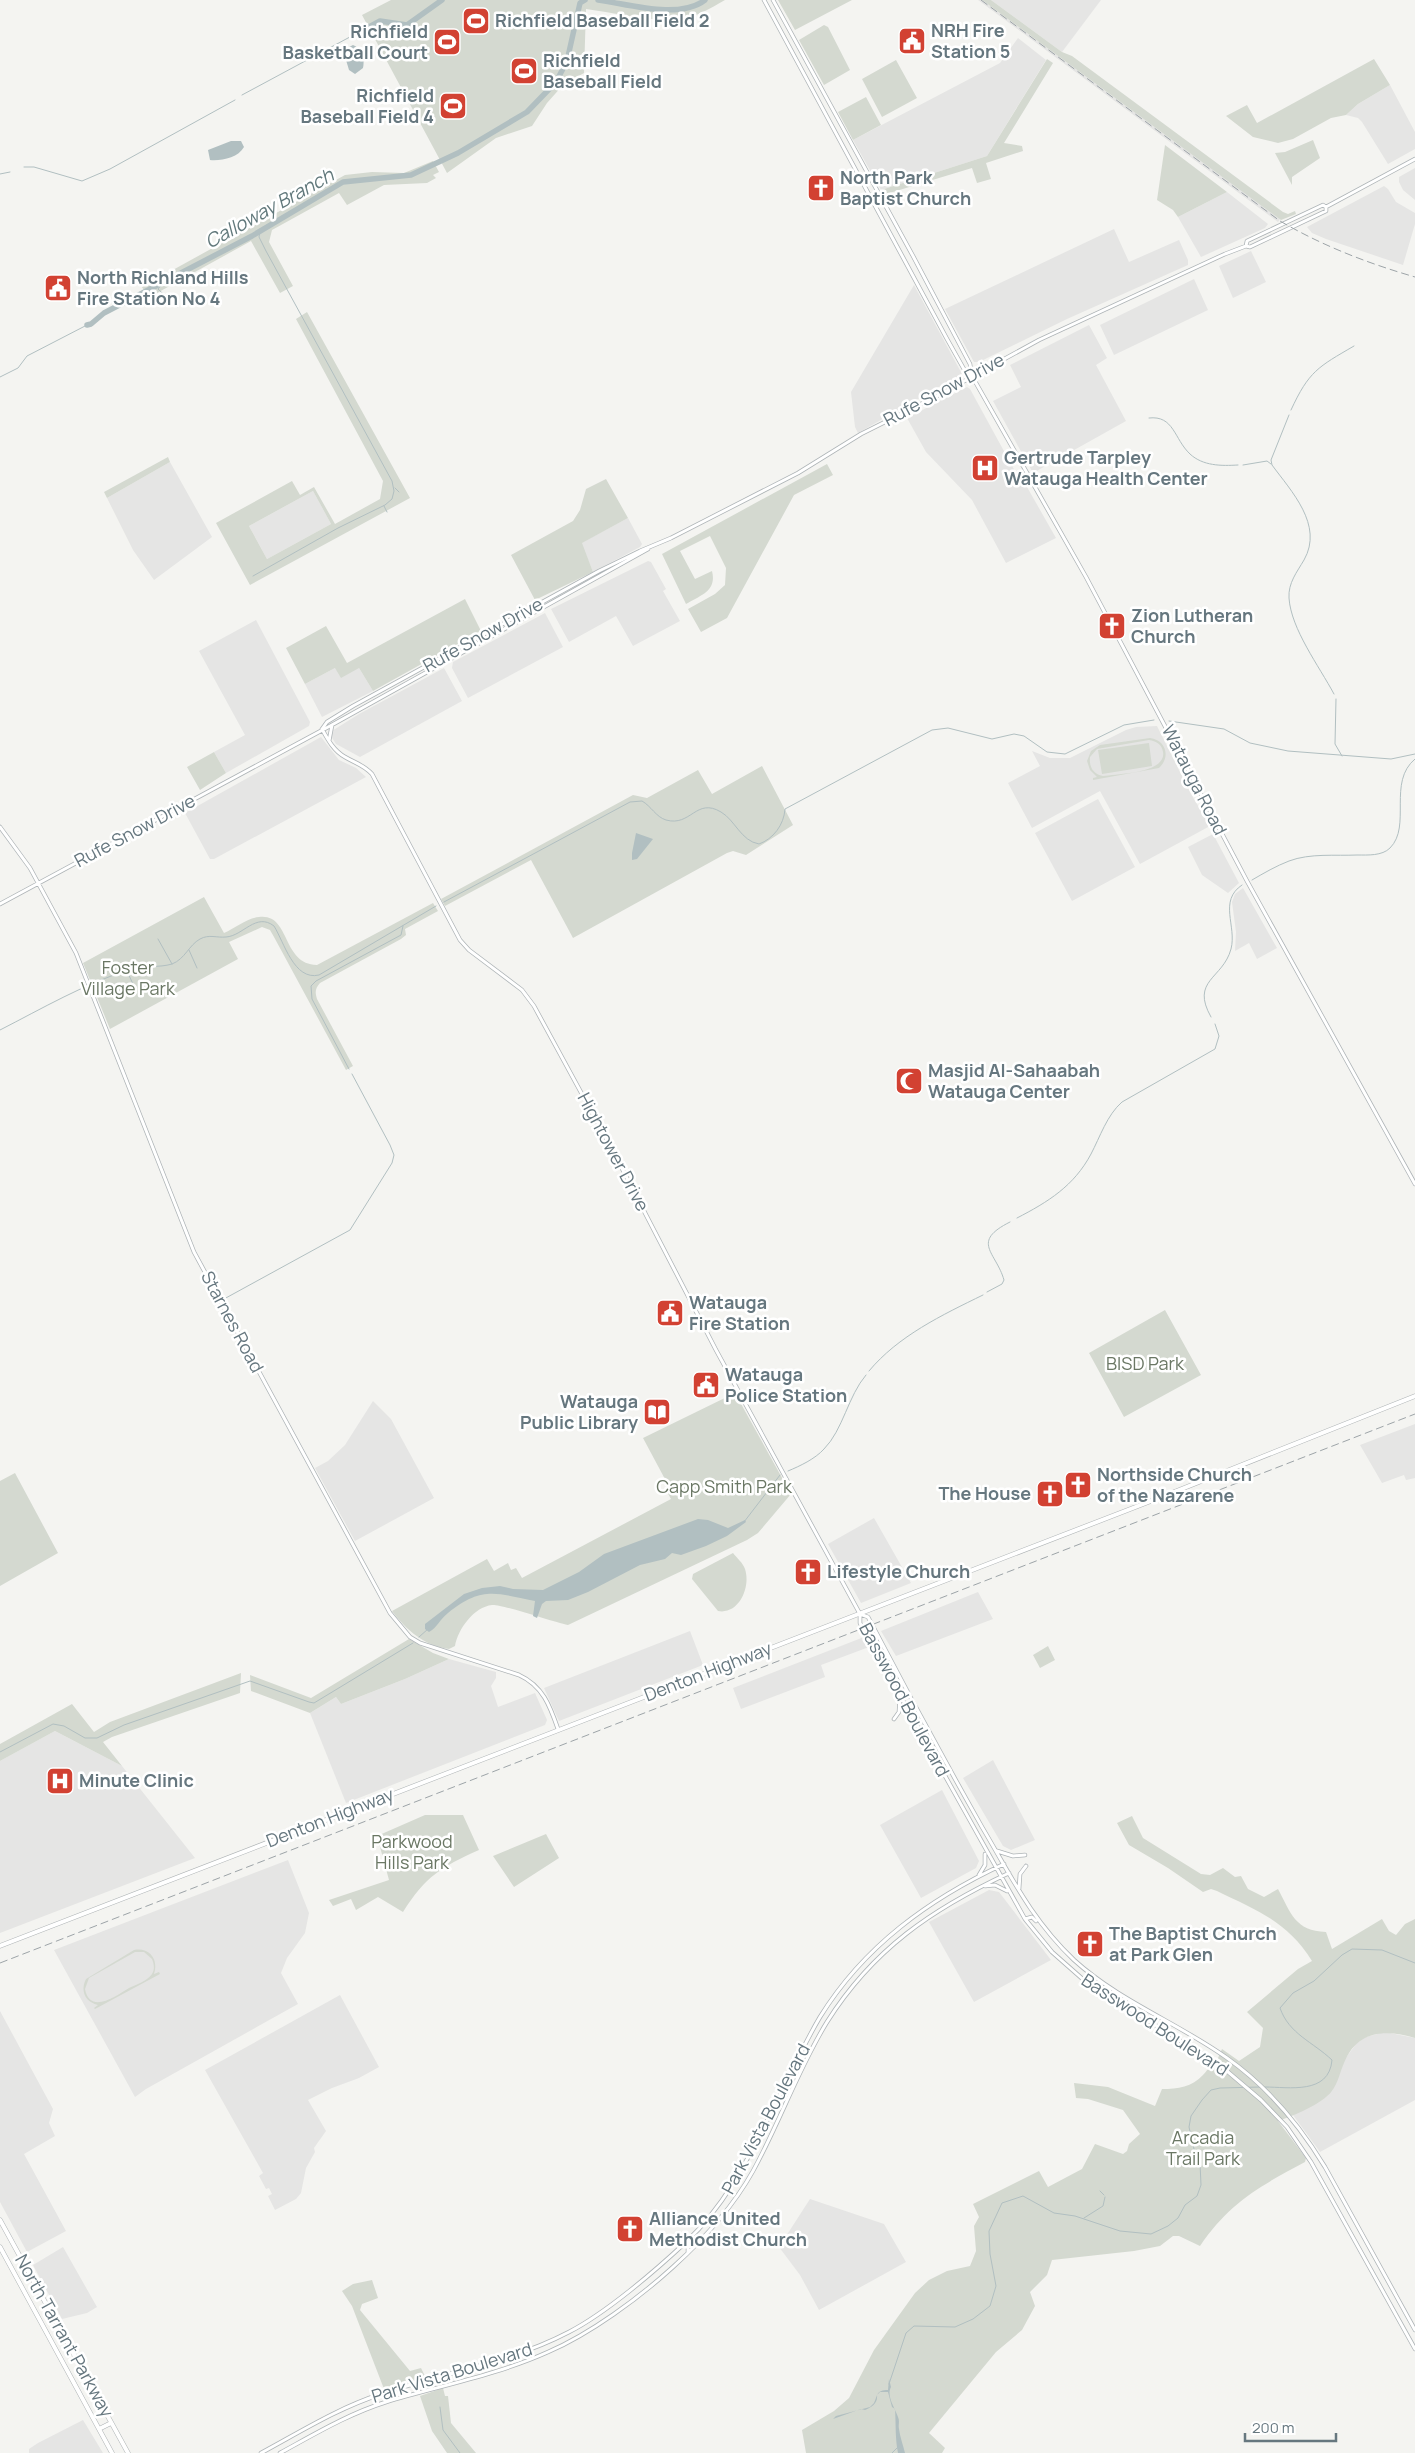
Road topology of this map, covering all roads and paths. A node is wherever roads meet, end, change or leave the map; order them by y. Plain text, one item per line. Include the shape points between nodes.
1 (764, 0) edge
2 (773, 0) edge
3 (1415, 159) edge
4 (870, 176) junction
5 (863, 181) junction
6 (1326, 207) junction
7 (1246, 246) junction
8 (972, 376) junction
9 (650, 548) junction
10 (333, 724) junction
11 (322, 729) junction
12 (329, 741) junction
13 (0, 828) edge
14 (38, 883) junction
15 (0, 904) edge
16 (1415, 1184) edge
17 (1415, 1396) edge
18 (860, 1614) junction
19 (900, 1695) junction
20 (894, 1719) dead end
21 (558, 1729) junction
22 (971, 1808) junction
23 (964, 1812) junction
24 (985, 1850) junction
25 (996, 1851) junction
26 (1025, 1855) dead end
27 (1004, 1864) junction
28 (1026, 1866) dead end
29 (995, 1869) junction
30 (1009, 1873) junction
31 (1000, 1877) junction
32 (977, 1878) junction
33 (977, 1888) junction
34 (1007, 1891) junction
35 (1020, 1894) junction
36 (936, 1900) junction
37 (941, 1908) junction
38 (1025, 1920) junction
39 (1050, 1936) junction
40 (0, 1946) edge
41 (0, 2220) edge
42 (688, 2240) junction
43 (699, 2243) junction
44 (0, 2246) edge
45 (688, 2253) junction
46 (1415, 2330) edge
47 (1415, 2349) edge
48 (111, 2423) junction
49 (99, 2429) junction
50 (112, 2453) edge
51 (128, 2453) edge
52 (261, 2453) edge
53 (280, 2453) edge

1 - 5 main road
2 - 4 main road
3 - 6 main road, Rufe Snow Drive
4 - 5 main road
4 - 8 main road via 970,364
5 - 8 main road via 964,370
6 - 7 main road, Rufe Snow Drive via 1326,211 1292,228
6 - 7 main road, Rufe Snow Drive via 1323,205 1246,241
7 - 8 main road, Rufe Snow Drive via 1039,340
8 - 9 main road, Rufe Snow Drive via 861,434 798,473
8 - 16 main road, Watauga Road via 1086,577 1247,881
9 - 10 main road, Rufe Snow Drive
9 - 11 main road, Rufe Snow Drive via 597,572 353,706 327,722
10 - 11 main road, Rufe Snow Drive
10 - 12 main road
11 - 12 main road, Hightower Drive
11 - 14 main road, Rufe Snow Drive
12 - 18 main road, Hightower Drive via 340,754 372,774 464,945 522,990 534,1006
13 - 14 main road, Starnes Road via 23,856
14 - 15 main road, Rufe Snow Drive
14 - 21 main road, Starnes Road via 76,953 194,1252 390,1613 410,1637 420,1643 531,1682 547,1699
17 - 18 main road, Denton Highway
18 - 19 main road, Basswood Boulevard via 860,1623
18 - 21 main road, Denton Highway
18 - 22 main road, Basswood Boulevard via 868,1617
19 - 20 main road via 899,1712
19 - 23 main road, Basswood Boulevard
21 - 40 main road, Denton Highway
22 - 23 main road
22 - 25 main road, Basswood Boulevard
23 - 24 main road, Basswood Boulevard
24 - 29 main road, Basswood Boulevard
24 - 32 main road via 985,1864
25 - 26 main road via 1013,1856
25 - 27 main road, Basswood Boulevard
27 - 29 main road, Park Vista Boulevard
27 - 30 main road, Basswood Boulevard
28 - 35 main road via 1018,1880
29 - 31 main road, Basswood Boulevard
29 - 32 main road, Park Vista Boulevard
30 - 31 main road, Park Vista Boulevard
30 - 35 main road, Basswood Boulevard
31 - 33 main road, Park Vista Boulevard
31 - 34 main road, Basswood Boulevard
32 - 36 main road, Park Vista Boulevard
33 - 34 main road via 991,1884
33 - 37 main road, Park Vista Boulevard
34 - 38 main road, Basswood Boulevard
35 - 39 main road, Basswood Boulevard
36 - 37 main road
36 - 42 main road, Park Vista Boulevard via 883,1941 840,1989 809,2036 741,2173 723,2200
37 - 43 main road, Park Vista Boulevard via 879,1957 828,2021 752,2173 735,2200
38 - 39 main road via 1032,1917
38 - 47 main road, Basswood Boulevard via 1052,1952 1086,1982 1212,2059 1287,2127 1311,2162
39 - 46 main road, Basswood Boulevard via 1096,1978 1227,2058 1286,2111 1325,2167
41 - 48 main road, North Tarrant Parkway
42 - 43 main road
42 - 45 main road
42 - 52 main road, Park Vista Boulevard via 598,2313 570,2331 524,2352 358,2402
43 - 45 main road, Park Vista Boulevard
44 - 49 main road, North Tarrant Parkway
45 - 53 main road, Park Vista Boulevard via 609,2318 551,2352 352,2414
48 - 49 main road
48 - 51 main road, North Tarrant Parkway
49 - 50 main road, North Tarrant Parkway

